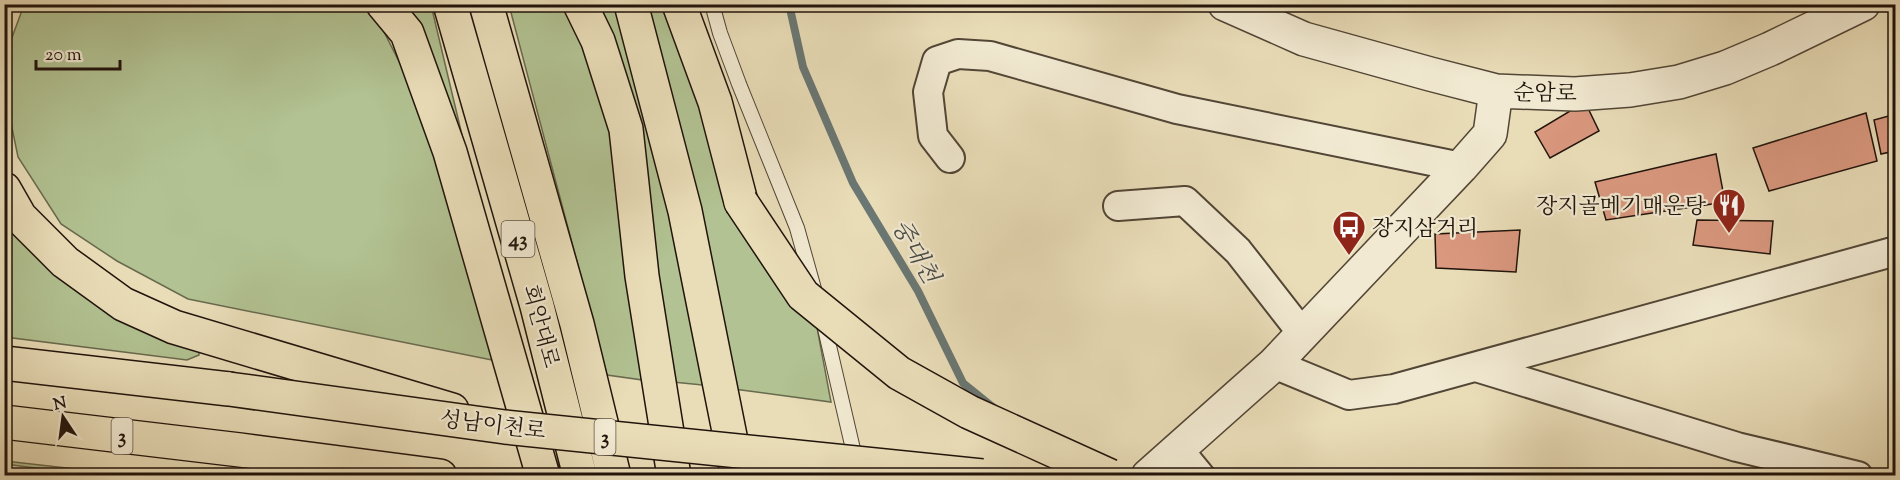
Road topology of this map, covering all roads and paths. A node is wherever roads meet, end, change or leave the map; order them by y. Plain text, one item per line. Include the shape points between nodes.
1 (383, 4) edge
2 (450, 4) edge
3 (486, 4) edge
4 (580, 4) edge
5 (631, 4) edge
6 (679, 4) edge
7 (712, 4) edge
8 (1225, 4) edge
9 (1863, 4) edge
10 (1496, 91) junction
11 (950, 158) dead end
12 (1461, 167) junction
13 (4, 189) edge
14 (1118, 206) dead end
15 (1896, 251) edge
16 (1302, 333) junction
17 (4, 363) edge
18 (1274, 364) junction
19 (1476, 367) junction
20 (4, 422) edge
21 (506, 427) junction
22 (1177, 448) junction
23 (411, 473) edge
24 (440, 476) edge
25 (543, 476) edge
26 (580, 476) edge
27 (614, 476) edge
28 (674, 476) edge
29 (738, 476) edge
30 (860, 476) edge
31 (982, 476) edge
32 (1110, 476) edge
33 (1148, 476) edge
34 (1200, 476) edge
35 (1858, 476) edge

1 - 25 highway via 407,33 450,152
2 - 26 highway, 회안대로 / 43 via 537,306
3 - 27 highway, 회안대로 / 43 via 577,324
4 - 28 highway via 597,41 626,129 642,276
5 - 29 highway via 685,211
6 - 32 highway, bridge via 715,102 741,202 803,295 899,373 969,412
7 - 30 lane via 739,84 797,228
8 - 10 street, 순암로 via 1304,39
9 - 10 street, 순암로 via 1734,64 1679,82 1575,94
10 - 12 street via 1491,134
11 - 12 street via 933,136 927,92 937,61 958,54 990,56 1177,109
12 - 16 street
13 - 21 highway, bridge via 20,217 65,262 123,304 174,327
14 - 16 street via 1185,201 1238,251
15 - 19 street
16 - 18 street
17 - 21 highway, 성남이천로 / 3, bridge
18 - 19 street via 1349,395 1394,389
18 - 22 street
19 - 35 street via 1737,447
20 - 23 highway, 3
21 - 31 highway, 성남이천로 / 3, bridge
22 - 33 street
22 - 34 street
23 - 24 highway, 3

